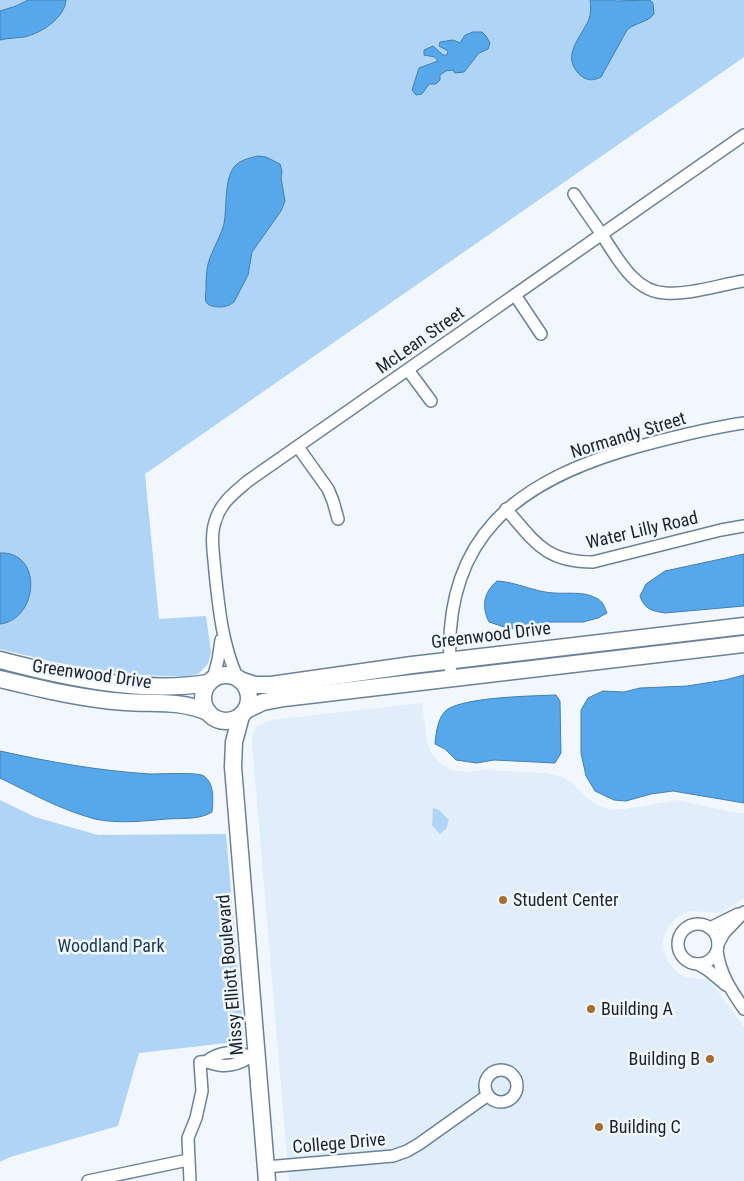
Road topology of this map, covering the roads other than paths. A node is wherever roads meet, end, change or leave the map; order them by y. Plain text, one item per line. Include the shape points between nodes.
1 (744, 135) edge
2 (574, 194) dead end
3 (602, 234) junction
4 (744, 281) edge
5 (514, 295) junction
6 (541, 334) dead end
7 (408, 370) junction
8 (431, 401) dead end
9 (744, 423) edge
10 (298, 447) junction
11 (506, 510) junction
12 (338, 519) dead end
13 (744, 526) edge
14 (744, 626) edge
15 (221, 628) junction
16 (744, 644) edge
17 (0, 660) edge
18 (450, 660) junction
19 (451, 678) junction
20 (0, 679) edge
21 (240, 679) junction
22 (211, 681) junction
23 (244, 713) junction
24 (210, 714) junction
25 (233, 767) junction
26 (744, 912) edge
27 (710, 928) junction
28 (718, 948) junction
29 (698, 964) junction
30 (728, 986) junction
31 (744, 1009) edge
32 (254, 1057) junction
33 (488, 1096) dead end
34 (188, 1160) junction
35 (266, 1174) edge
36 (88, 1181) edge
37 (190, 1181) edge

1 - 3 street, McLean Street
2 - 3 street
3 - 4 street via 632,276 657,292 684,292
3 - 5 street, McLean Street
5 - 6 street
5 - 7 street, McLean Street
7 - 8 street
7 - 10 street, McLean Street
9 - 11 street, Normandy Street via 660,440 590,462 536,487
10 - 12 street via 328,489
10 - 15 street, McLean Street via 248,481 230,496 218,512 214,523 213,550
11 - 13 street, Water Lilly Road via 541,549 578,562 593,562
11 - 18 street, Normandy Street via 477,545 459,581 451,620
14 - 18 street, Greenwood Drive
15 - 21 street, McLean Street via 225,647
15 - 22 street, McLean Street via 220,648
16 - 19 street
17 - 22 street, Greenwood Drive via 106,682 172,686
18 - 19 street, Normandy Street
18 - 21 street, Greenwood Drive via 271,685 255,685
19 - 23 street via 284,698 263,702
20 - 24 street, Greenwood Drive via 80,696 124,702 181,704
21 - 22 street via 224,674
21 - 23 street via 250,695
22 - 24 street via 204,689 203,697
23 - 24 street via 235,720 224,721
23 - 25 street, Missy Elliott Boulevard via 234,742
24 - 25 street, Missy Elliott Boulevard via 228,748
25 - 32 street, Missy Elliott Boulevard
26 - 27 street
26 - 28 street via 724,934
27 - 28 street
27 - 29 street via 696,924 680,935 682,955
28 - 29 street via 709,960
28 - 30 street via 719,965
29 - 30 street
30 - 31 street
32 - 34 street via 240,1064 219,1065 204,1061 202,1091 188,1138
32 - 35 street, Missy Elliott Boulevard
33 - 35 street, College Drive via 419,1144 393,1156
34 - 36 street
34 - 37 street

